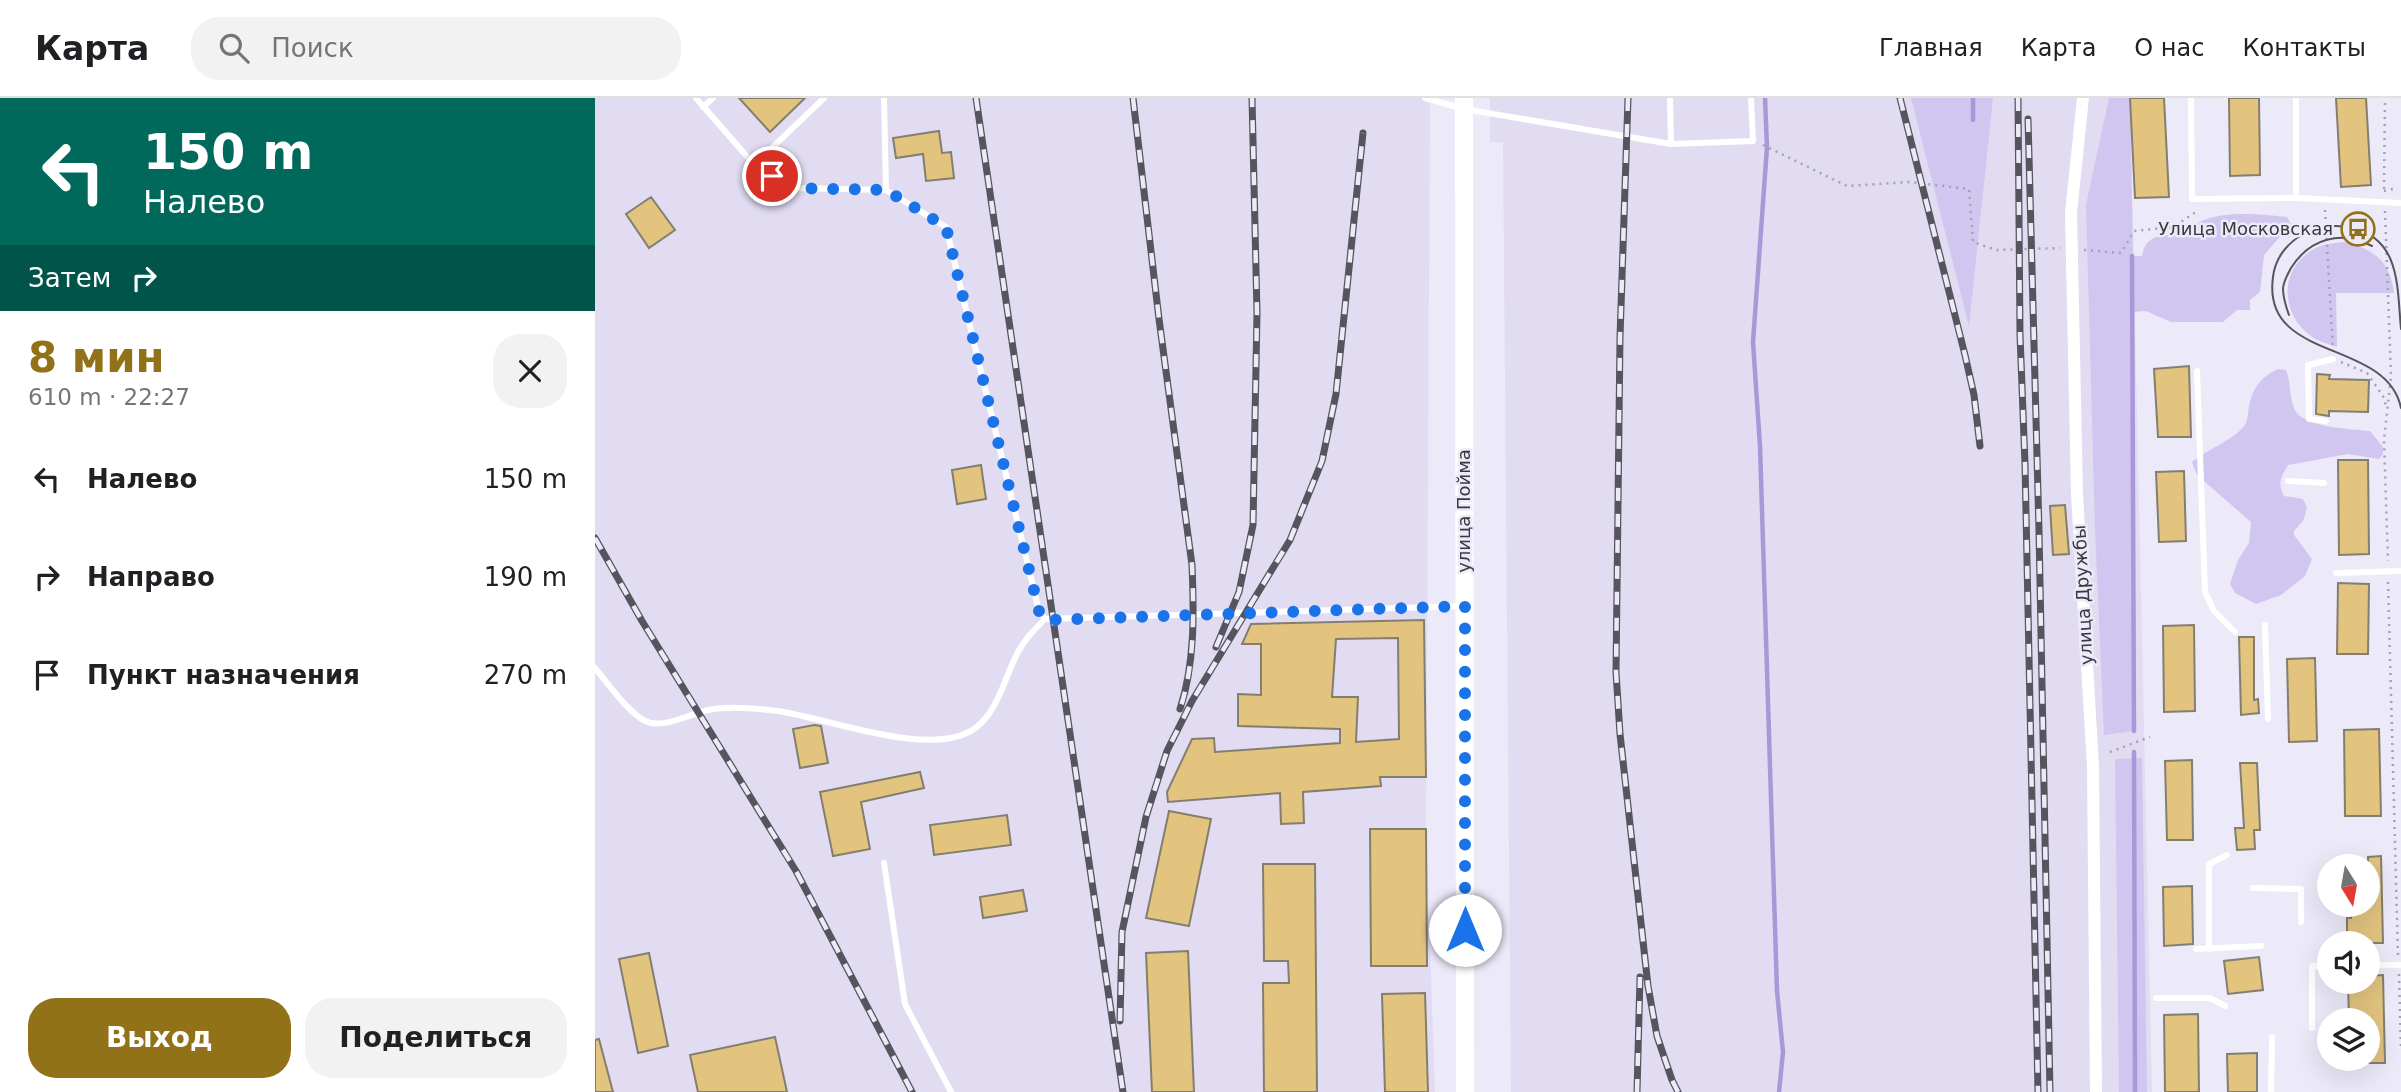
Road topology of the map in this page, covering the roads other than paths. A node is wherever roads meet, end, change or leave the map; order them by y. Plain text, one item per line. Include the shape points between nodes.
1 (696, 98) edge
2 (713, 98) edge
3 (824, 98) edge
4 (884, 98) edge
5 (1425, 98) edge
6 (1670, 98) edge
7 (1751, 98) edge
8 (2083, 98) edge
9 (2191, 98) edge
10 (2296, 98) edge
11 (1464, 103) edge
12 (703, 107) junction
13 (1671, 144) junction
14 (755, 164) junction
15 (886, 190) junction
16 (2296, 198) junction
17 (2401, 203) edge
18 (2333, 359) road end
19 (2197, 371) dead end
20 (2326, 421) dead end
21 (2288, 481) dead end
22 (2324, 483) dead end
23 (2401, 570) edge
24 (2336, 573) dead end
25 (1465, 606) junction
26 (1045, 620) junction
27 (2265, 625) dead end
28 (2235, 632) dead end
29 (595, 668) edge
30 (2268, 719) dead end
31 (2227, 855) dead end
32 (884, 863) dead end
33 (2253, 888) dead end
34 (2301, 922) dead end
35 (2261, 946) dead end
36 (2209, 948) junction
37 (2196, 949) dead end
38 (2380, 965) edge
39 (2400, 965) edge
40 (2317, 966) edge
41 (2156, 998) dead end
42 (2225, 1006) dead end
43 (2312, 1028) dead end
44 (2272, 1037) dead end
45 (951, 1092) edge
46 (1465, 1092) edge
47 (2097, 1092) edge
48 (2271, 1092) edge

1 - 12 lane
2 - 12 lane
3 - 14 lane
4 - 15 lane
5 - 11 lane
6 - 13 lane
7 - 13 lane via 1753,141
8 - 47 street, улица Дружбы via 2071,213 2077,494 2093,766
9 - 16 lane via 2192,200
10 - 16 lane
11 - 13 lane
11 - 25 main road, улица Пойма
12 - 14 lane
14 - 15 lane via 790,188
15 - 26 lane via 946,227 1039,611
16 - 17 lane
18 - 20 lane via 2308,365 2309,419
19 - 28 lane via 2205,592 2214,611
21 - 22 lane
23 - 24 lane
25 - 26 lane
25 - 46 main road, улица Пойма
26 - 29 lane via 1019,650 983,722 968,733 941,740 914,740 777,711 734,708 649,723 632,711
27 - 30 lane
31 - 36 lane via 2210,864
32 - 45 lane via 905,1004
33 - 34 lane via 2301,889
35 - 36 lane
36 - 37 lane
38 - 39 lane
40 - 43 lane via 2312,966
41 - 42 lane via 2210,998
44 - 48 lane

